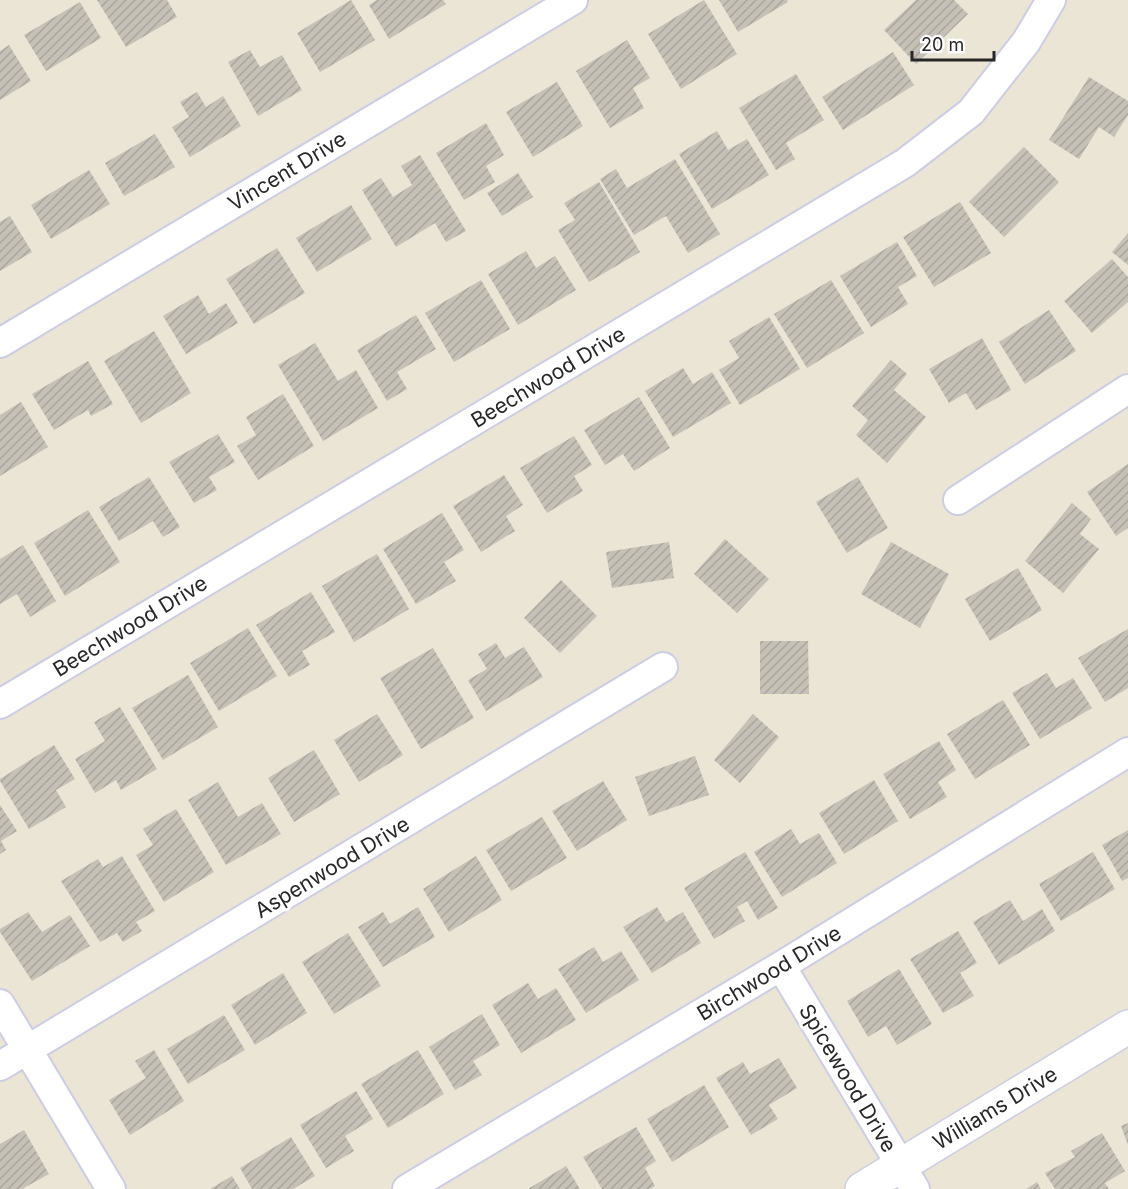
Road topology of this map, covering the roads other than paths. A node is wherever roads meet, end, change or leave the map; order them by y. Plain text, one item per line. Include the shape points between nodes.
1 (573, 0) edge
2 (1051, 0) edge
3 (0, 343) edge
4 (1128, 389) edge
5 (958, 500) dead end
6 (663, 667) dead end
7 (0, 704) edge
8 (1128, 752) edge
9 (781, 966) junction
10 (0, 1004) edge
11 (1128, 1027) edge
12 (28, 1050) junction
13 (0, 1066) edge
14 (908, 1177) edge
15 (111, 1189) edge
16 (407, 1189) edge
17 (862, 1189) edge

1 - 3 street, Vincent Drive
2 - 7 street, Beechwood Drive via 1026,42 971,112 905,163
4 - 5 street
6 - 12 street, Aspenwood Drive
8 - 9 street, Birchwood Drive
9 - 14 street, Spicewood Drive
9 - 16 street, Birchwood Drive
10 - 12 street
11 - 14 street, Williams Drive
12 - 13 street, Aspenwood Drive
12 - 15 street
14 - 17 street, Williams Drive

